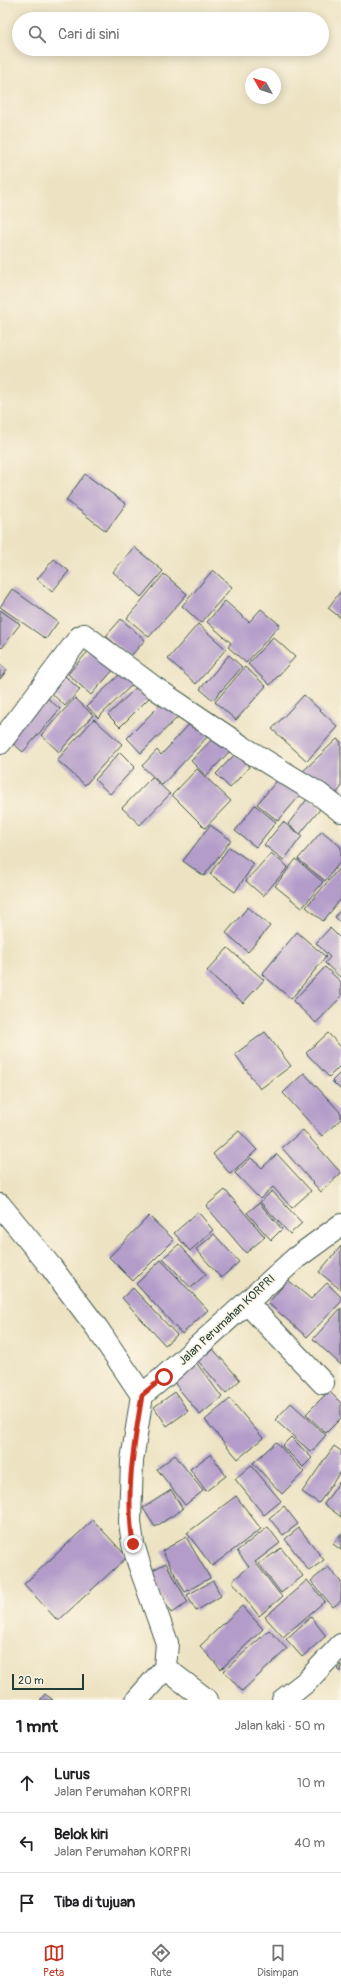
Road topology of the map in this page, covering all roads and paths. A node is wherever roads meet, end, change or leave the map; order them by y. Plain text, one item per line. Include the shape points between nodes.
1 (0, 743) edge
2 (341, 811) edge
3 (0, 1204) edge
4 (341, 1225) edge
5 (247, 1303) junction
6 (323, 1383) dead end
7 (142, 1395) junction
8 (341, 1645) edge
9 (165, 1668) junction
10 (137, 1700) edge
11 (207, 1700) edge
12 (283, 1700) edge

1 - 2 street via 80,637 84,636 155,688 244,748 319,794
3 - 7 street via 97,1328
4 - 5 street, Jalan Perumahan KORPRI via 296,1258
5 - 6 street
5 - 7 street, Jalan Perumahan KORPRI
7 - 9 street via 132,1462 130,1522 133,1544 167,1643
8 - 12 street via 306,1682
9 - 10 street
9 - 11 street

